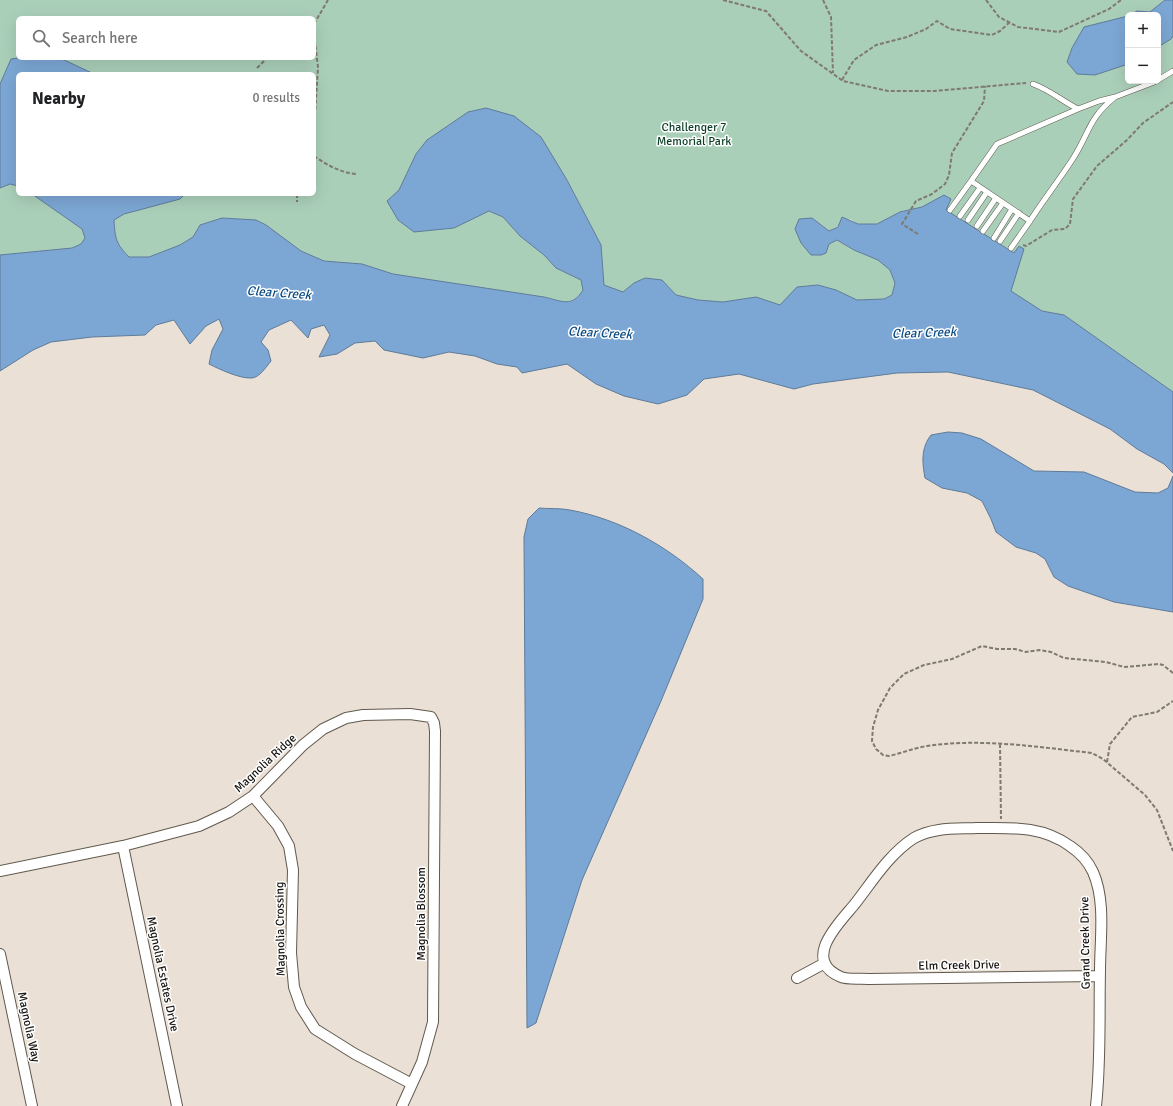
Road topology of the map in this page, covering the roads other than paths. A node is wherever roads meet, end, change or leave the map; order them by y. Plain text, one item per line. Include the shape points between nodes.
1 (1173, 71) edge
2 (1161, 78) edge
3 (1033, 84) road end
4 (1149, 84) edge
5 (1115, 97) junction
6 (1078, 109) junction
7 (971, 181) junction
8 (980, 188) junction
9 (987, 192) junction
10 (996, 198) junction
11 (1003, 202) junction
12 (1012, 209) junction
13 (950, 210) dead end
14 (1019, 213) junction
15 (960, 216) dead end
16 (968, 220) dead end
17 (1030, 221) junction
18 (977, 226) dead end
19 (983, 231) dead end
20 (994, 238) dead end
21 (1000, 241) dead end
22 (1011, 248) dead end
23 (431, 717) joint
24 (253, 796) junction
25 (123, 846) junction
26 (0, 871) edge
27 (0, 954) edge
28 (825, 962) junction
29 (1100, 976) junction
30 (797, 978) dead end
31 (412, 1084) junction
32 (32, 1106) edge
33 (177, 1106) edge
34 (402, 1106) edge
35 (1096, 1106) edge

1 - 2 lane
3 - 6 lane via 1052,92
4 - 5 lane
5 - 6 lane
5 - 17 lane via 1093,118 1073,159
6 - 7 lane via 997,144
7 - 8 lane
7 - 13 lane
8 - 9 lane
8 - 15 lane
9 - 10 lane
9 - 16 lane
10 - 11 lane
10 - 18 lane
11 - 12 lane
11 - 19 lane
12 - 14 lane
12 - 20 lane
14 - 17 lane
14 - 21 lane
17 - 22 lane
23 - 24 street, Magnolia Ridge via 410,714 363,715 340,721 322,729 303,745
23 - 31 street, Magnolia Blossom via 435,731 433,1022 422,1062
24 - 25 street, Magnolia Ridge via 229,812 199,826
24 - 31 street, Magnolia Crossing via 278,826 289,846 293,870 291,953 294,987 301,1007 315,1029 355,1054
25 - 26 street, Magnolia Ridge
25 - 33 street, Magnolia Estates Drive
27 - 32 street, Magnolia Way
28 - 29 street, Elm Creek Drive via 828,969 841,977 869,979
28 - 29 street, Grand Creek Drive via 823,958 826,938 899,849 915,838 937,829 1022,828 1043,832 1061,840 1080,853 1093,871 1100,900
28 - 30 street
29 - 35 street, Grand Creek Drive via 1099,1082
31 - 34 street, Magnolia Blossom

